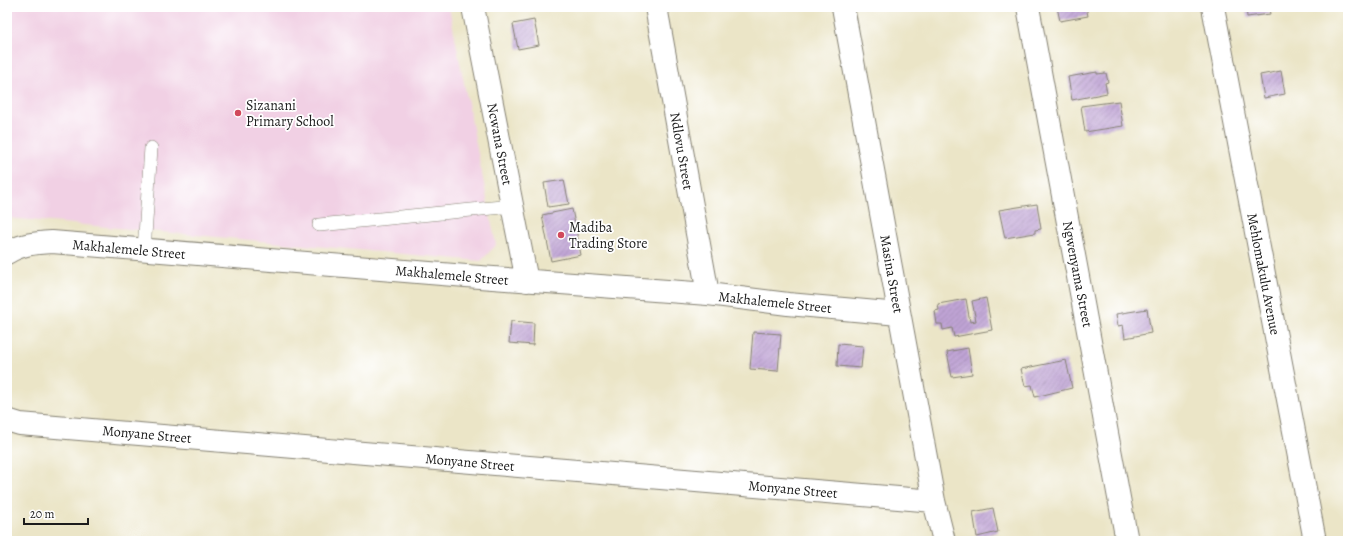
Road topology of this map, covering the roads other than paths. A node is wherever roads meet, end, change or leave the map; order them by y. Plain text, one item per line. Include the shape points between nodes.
1 (473, 7) edge
2 (656, 7) edge
3 (846, 7) edge
4 (1028, 7) edge
5 (1214, 7) edge
6 (151, 148) dead end
7 (512, 206) junction
8 (319, 225) dead end
9 (144, 250) junction
10 (7, 253) edge
11 (526, 281) junction
12 (708, 294) junction
13 (899, 314) junction
14 (7, 420) edge
15 (934, 501) junction
16 (944, 541) edge
17 (1127, 541) edge
18 (1315, 541) edge

1 - 7 street, Ncwana Street
2 - 12 street, Ndlovu Street
3 - 13 street, Masina Street
4 - 17 street, Ngwenyama Street
5 - 18 street, Mehlomakulu Avenue
6 - 9 lane
7 - 8 lane
7 - 11 street, Ncwana Street
9 - 10 street, Makhalemele Street via 52,242 29,244
9 - 11 street, Makhalemele Street
11 - 12 street, Makhalemele Street
12 - 13 street, Makhalemele Street
13 - 15 street, Masina Street
14 - 15 street, Monyane Street via 20,424
15 - 16 street, Masina Street

